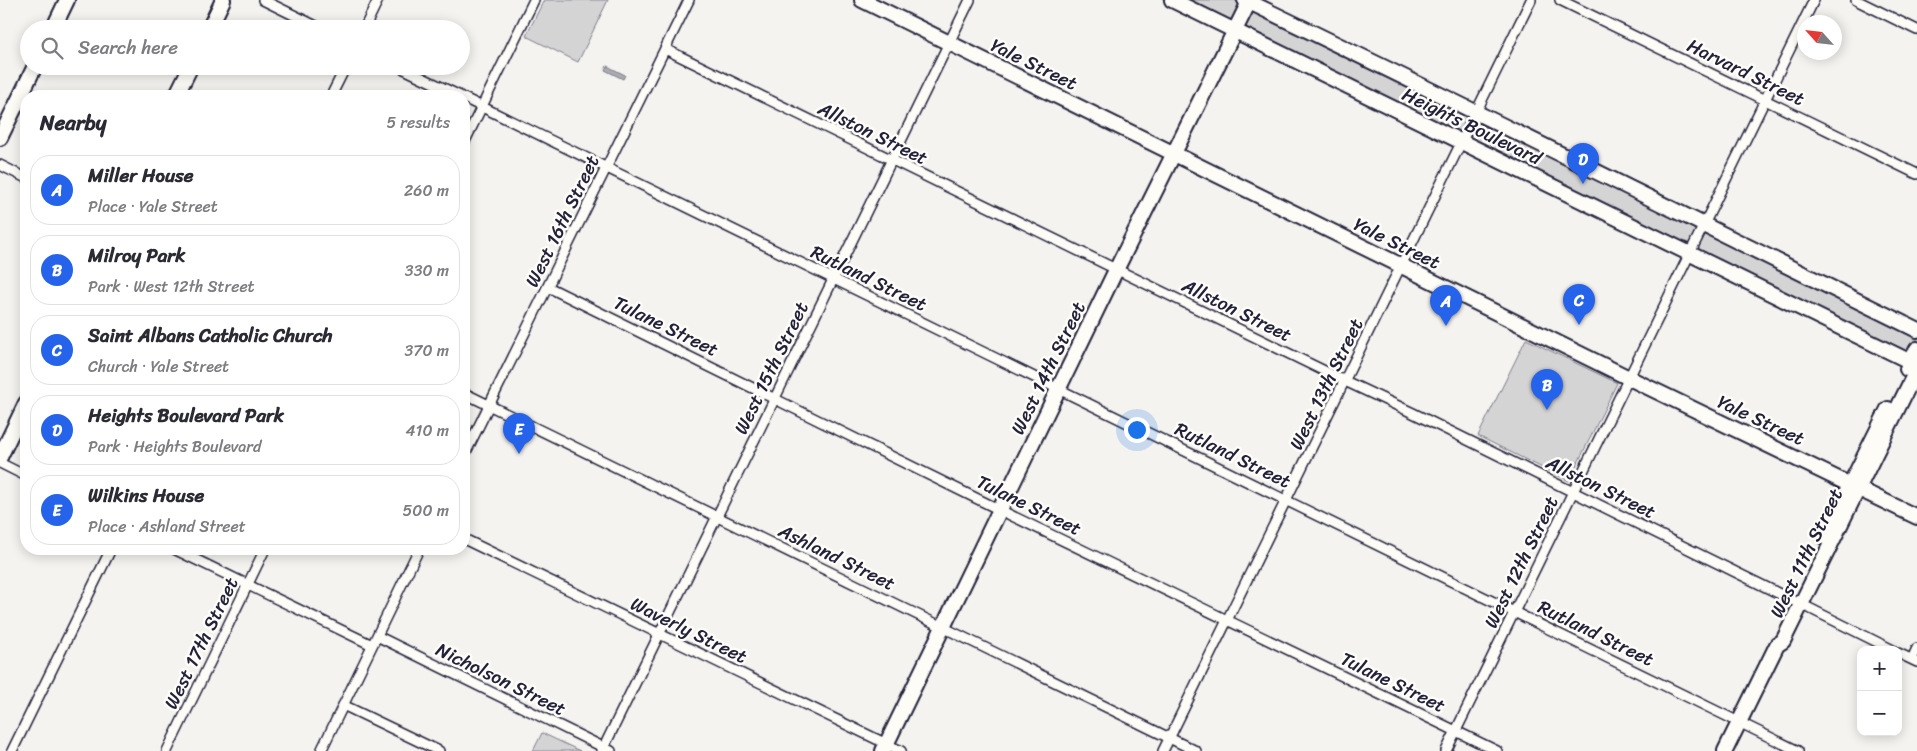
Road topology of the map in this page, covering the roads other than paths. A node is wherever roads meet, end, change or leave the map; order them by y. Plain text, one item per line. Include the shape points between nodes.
1 (68, 0) edge
2 (223, 0) edge
3 (263, 0) edge
4 (378, 0) edge
5 (534, 0) edge
6 (689, 0) edge
7 (862, 0) edge
8 (970, 0) edge
9 (1172, 0) edge
10 (1531, 0) edge
11 (1560, 0) edge
12 (1814, 0) edge
13 (1856, 0) edge
14 (1248, 1) edge
15 (58, 20) edge
16 (213, 20) edge
17 (304, 20) edge
18 (368, 20) edge
19 (1234, 30) junction
20 (1917, 30) edge
21 (950, 43) junction
22 (665, 49) junction
23 (31, 75) edge
24 (186, 75) edge
25 (342, 75) edge
26 (417, 75) edge
27 (23, 90) edge
28 (179, 90) edge
29 (334, 90) edge
30 (448, 90) edge
31 (20, 97) edge
32 (1765, 100) junction
33 (470, 101) edge
34 (482, 107) junction
35 (1476, 111) junction
36 (470, 131) edge
37 (0, 138) edge
38 (1461, 142) junction
39 (1173, 154) junction
40 (890, 159) junction
41 (0, 165) edge
42 (606, 168) junction
43 (1917, 174) edge
44 (20, 175) edge
45 (1704, 226) junction
46 (1690, 253) junction
47 (1401, 266) junction
48 (1116, 270) junction
49 (832, 278) junction
50 (548, 287) junction
51 (1917, 330) edge
52 (1915, 361) edge
53 (1629, 378) junction
54 (1345, 381) junction
55 (1058, 388) junction
56 (470, 396) edge
57 (775, 397) junction
58 (488, 405) junction
59 (20, 415) edge
60 (470, 443) edge
61 (0, 457) edge
62 (0, 463) edge
63 (20, 473) edge
64 (1854, 486) junction
65 (1573, 491) junction
66 (1287, 500) junction
67 (1000, 510) junction
68 (716, 517) junction
69 (1917, 518) edge
70 (470, 542) edge
71 (108, 555) edge
72 (186, 555) edge
73 (262, 555) edge
74 (416, 555) edge
75 (247, 585) junction
76 (1798, 603) junction
77 (1514, 611) junction
78 (1228, 620) junction
79 (943, 627) junction
80 (659, 633) junction
81 (376, 636) junction
82 (372, 645) junction
83 (1884, 646) edge
84 (1917, 648) edge
85 (1902, 654) edge
86 (1914, 660) edge
87 (343, 704) junction
88 (1739, 723) junction
89 (1456, 731) junction
90 (1170, 738) junction
91 (885, 748) edge
92 (606, 750) edge
93 (12, 751) edge
94 (166, 751) edge
95 (321, 751) edge
96 (439, 751) edge
97 (901, 751) edge
98 (1164, 751) edge
99 (1196, 751) edge
100 (1446, 751) edge
101 (1497, 751) edge
102 (1725, 751) edge
103 (1798, 751) edge

1 - 15 main road
2 - 16 main road
3 - 17 street
4 - 18 street
5 - 34 street
6 - 22 street, West 16th Street
7 - 21 main road, Yale Street
8 - 21 street, West 15th Street
9 - 19 main road, Heights Boulevard
10 - 35 street, West 13th Street
11 - 32 street, Harvard Street
12 - 32 street, West 12th Street
13 - 20 street
14 - 19 main road, West 14th Street
14 - 35 main road, Heights Boulevard
19 - 38 main road, Heights Boulevard
19 - 39 main road, West 14th Street
21 - 39 main road, Yale Street
21 - 40 street, West 15th Street
22 - 40 street, Allston Street
22 - 42 street, West 16th Street
23 - 27 main road
24 - 28 main road
25 - 29 street
26 - 30 street
31 - 37 main road
32 - 43 street, Harvard Street
32 - 45 street, West 12th Street
33 - 34 street, Rutland Street
34 - 36 street
34 - 42 street, Rutland Street
35 - 38 street, West 13th Street
35 - 45 main road, Heights Boulevard
38 - 46 main road, Heights Boulevard
38 - 47 street, West 13th Street
39 - 47 main road, Yale Street
39 - 48 main road, West 14th Street
40 - 48 street, Allston Street
40 - 49 street, West 15th Street
41 - 44 street
42 - 49 street, Rutland Street
42 - 50 street, West 16th Street
45 - 46 street, West 12th Street
45 - 51 main road, Heights Boulevard
46 - 52 main road, Heights Boulevard
46 - 53 street, West 12th Street
47 - 53 main road, Yale Street
47 - 54 street, West 13th Street
48 - 54 street, Allston Street
48 - 55 main road, West 14th Street
49 - 55 street, Rutland Street
49 - 57 street, West 15th Street
50 - 57 street, Tulane Street
50 - 58 street, West 16th Street
52 - 64 main road, West 11th Street
53 - 64 main road, Yale Street
53 - 65 street, West 12th Street
54 - 65 street, Allston Street
54 - 66 street, West 13th Street
55 - 66 street, Rutland Street
55 - 67 main road, West 14th Street
56 - 58 street, Ashland Street
57 - 67 street, Tulane Street
57 - 68 street, West 15th Street
58 - 60 street, West 16th Street
58 - 68 street, Ashland Street
59 - 61 main road
62 - 63 street
64 - 69 main road, Yale Street
64 - 76 main road, West 11th Street
64 - 76 main road, West 11th Street via 1821,543
65 - 76 street, Allston Street
65 - 77 street, West 12th Street
66 - 77 street, Rutland Street
66 - 78 street, West 13th Street
67 - 78 street, Tulane Street
67 - 79 main road, West 14th Street
68 - 79 street, Ashland Street
68 - 80 street, West 15th Street
70 - 80 street, Waverly Street
71 - 93 street
72 - 75 street
73 - 75 street, West 17th Street
74 - 81 street
75 - 82 street
75 - 94 street, West 17th Street
76 - 83 street, Allston Street
76 - 88 main road, West 11th Street via 1783,641 1777,645
77 - 88 street, Rutland Street
77 - 89 street, West 12th Street
78 - 89 street, Tulane Street
78 - 90 street, West 13th Street
79 - 90 street, Ashland Street
79 - 91 main road, West 14th Street
80 - 91 street, Waverly Street
80 - 92 street, West 15th Street
81 - 82 street
81 - 92 street, Nicholson Street
82 - 87 street
84 - 86 street
85 - 86 street
87 - 95 street
87 - 96 street
88 - 102 main road, West 11th Street
88 - 103 street, Rutland Street
89 - 100 street, West 12th Street
89 - 101 street, Tulane Street
90 - 98 street, West 13th Street
90 - 99 street, Ashland Street
91 - 97 street, Waverly Street

